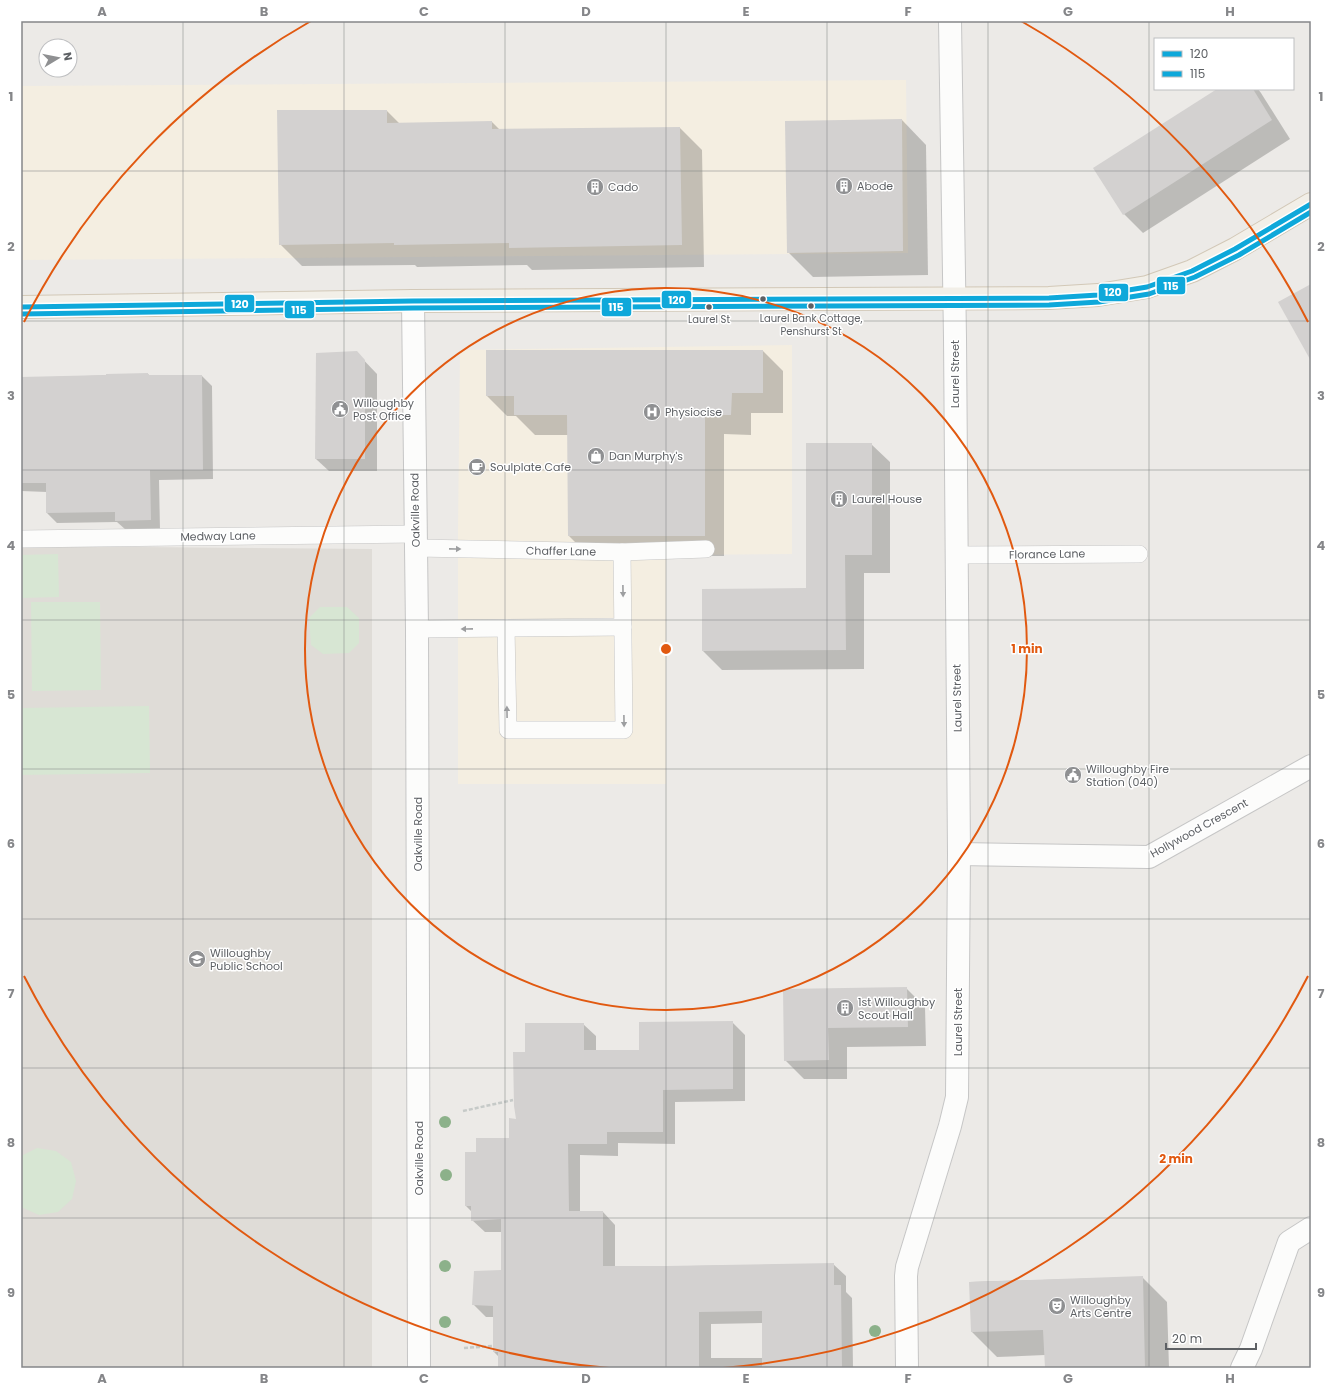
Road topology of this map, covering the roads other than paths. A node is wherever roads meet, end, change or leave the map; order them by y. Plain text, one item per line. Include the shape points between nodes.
1 (950, 21) edge
2 (1311, 204) edge
3 (954, 298) junction
4 (413, 300) junction
5 (21, 307) edge
6 (21, 539) edge
7 (416, 541) junction
8 (706, 549) dead end
9 (622, 552) junction
10 (1138, 554) dead end
11 (956, 555) junction
12 (623, 627) junction
13 (506, 628) junction
14 (417, 629) junction
15 (1311, 766) edge
16 (958, 854) junction
17 (1311, 1228) edge
18 (419, 1368) edge
19 (907, 1368) edge
20 (1242, 1368) edge

1 - 3 street, Laurel Street
2 - 3 main road via 1198,268 1147,287 1098,295 1049,298
3 - 4 main road
3 - 11 street, Laurel Street
4 - 5 main road
4 - 7 street, Oakville Road
6 - 7 lane, Medway Lane
7 -> 9 lane, Chaffer Lane
7 - 14 street, Oakville Road
8 - 9 lane, Chaffer Lane
9 -> 12 lane
10 - 11 lane, Florance Lane
11 - 16 street, Laurel Street
12 - 13 lane
12 -> 13 lane via 624,730 508,730
13 -> 14 lane
14 - 18 street, Oakville Road
15 - 16 street, Hollywood Crescent via 1149,857
16 - 19 street, Laurel Street via 957,1097 907,1267
17 - 20 street via 1289,1242

